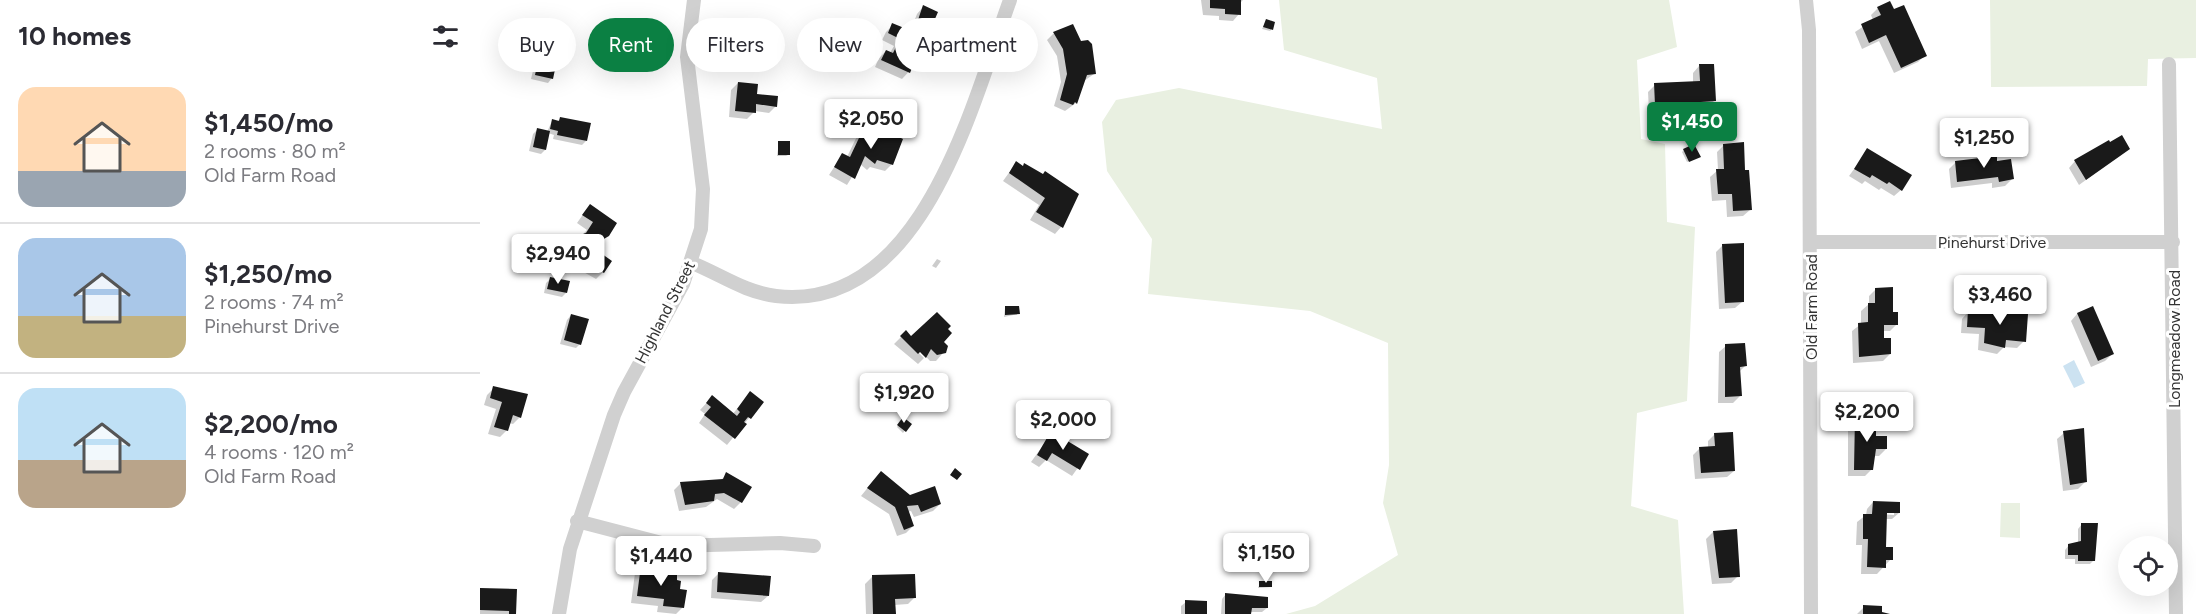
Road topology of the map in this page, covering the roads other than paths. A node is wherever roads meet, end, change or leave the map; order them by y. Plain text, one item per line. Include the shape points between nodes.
1 (694, 0) edge
2 (1010, 0) edge
3 (1806, 0) edge
4 (2169, 64) dead end
5 (1811, 242) junction
6 (2173, 242) junction
7 (692, 263) junction
8 (577, 521) junction
9 (814, 546) dead end
10 (559, 614) edge
11 (1811, 614) edge
12 (2176, 614) edge

1 - 7 street, Highland Street via 687,57 703,207
2 - 7 street via 945,171 907,233 878,266 833,291 791,297 747,289
3 - 5 street, Old Farm Road
4 - 6 street, Longmeadow Road
5 - 6 street, Pinehurst Drive
5 - 11 street, Old Farm Road
6 - 12 street, Longmeadow Road
7 - 8 street, Highland Street via 621,398
8 - 9 street via 667,545
8 - 10 street, Highland Street

